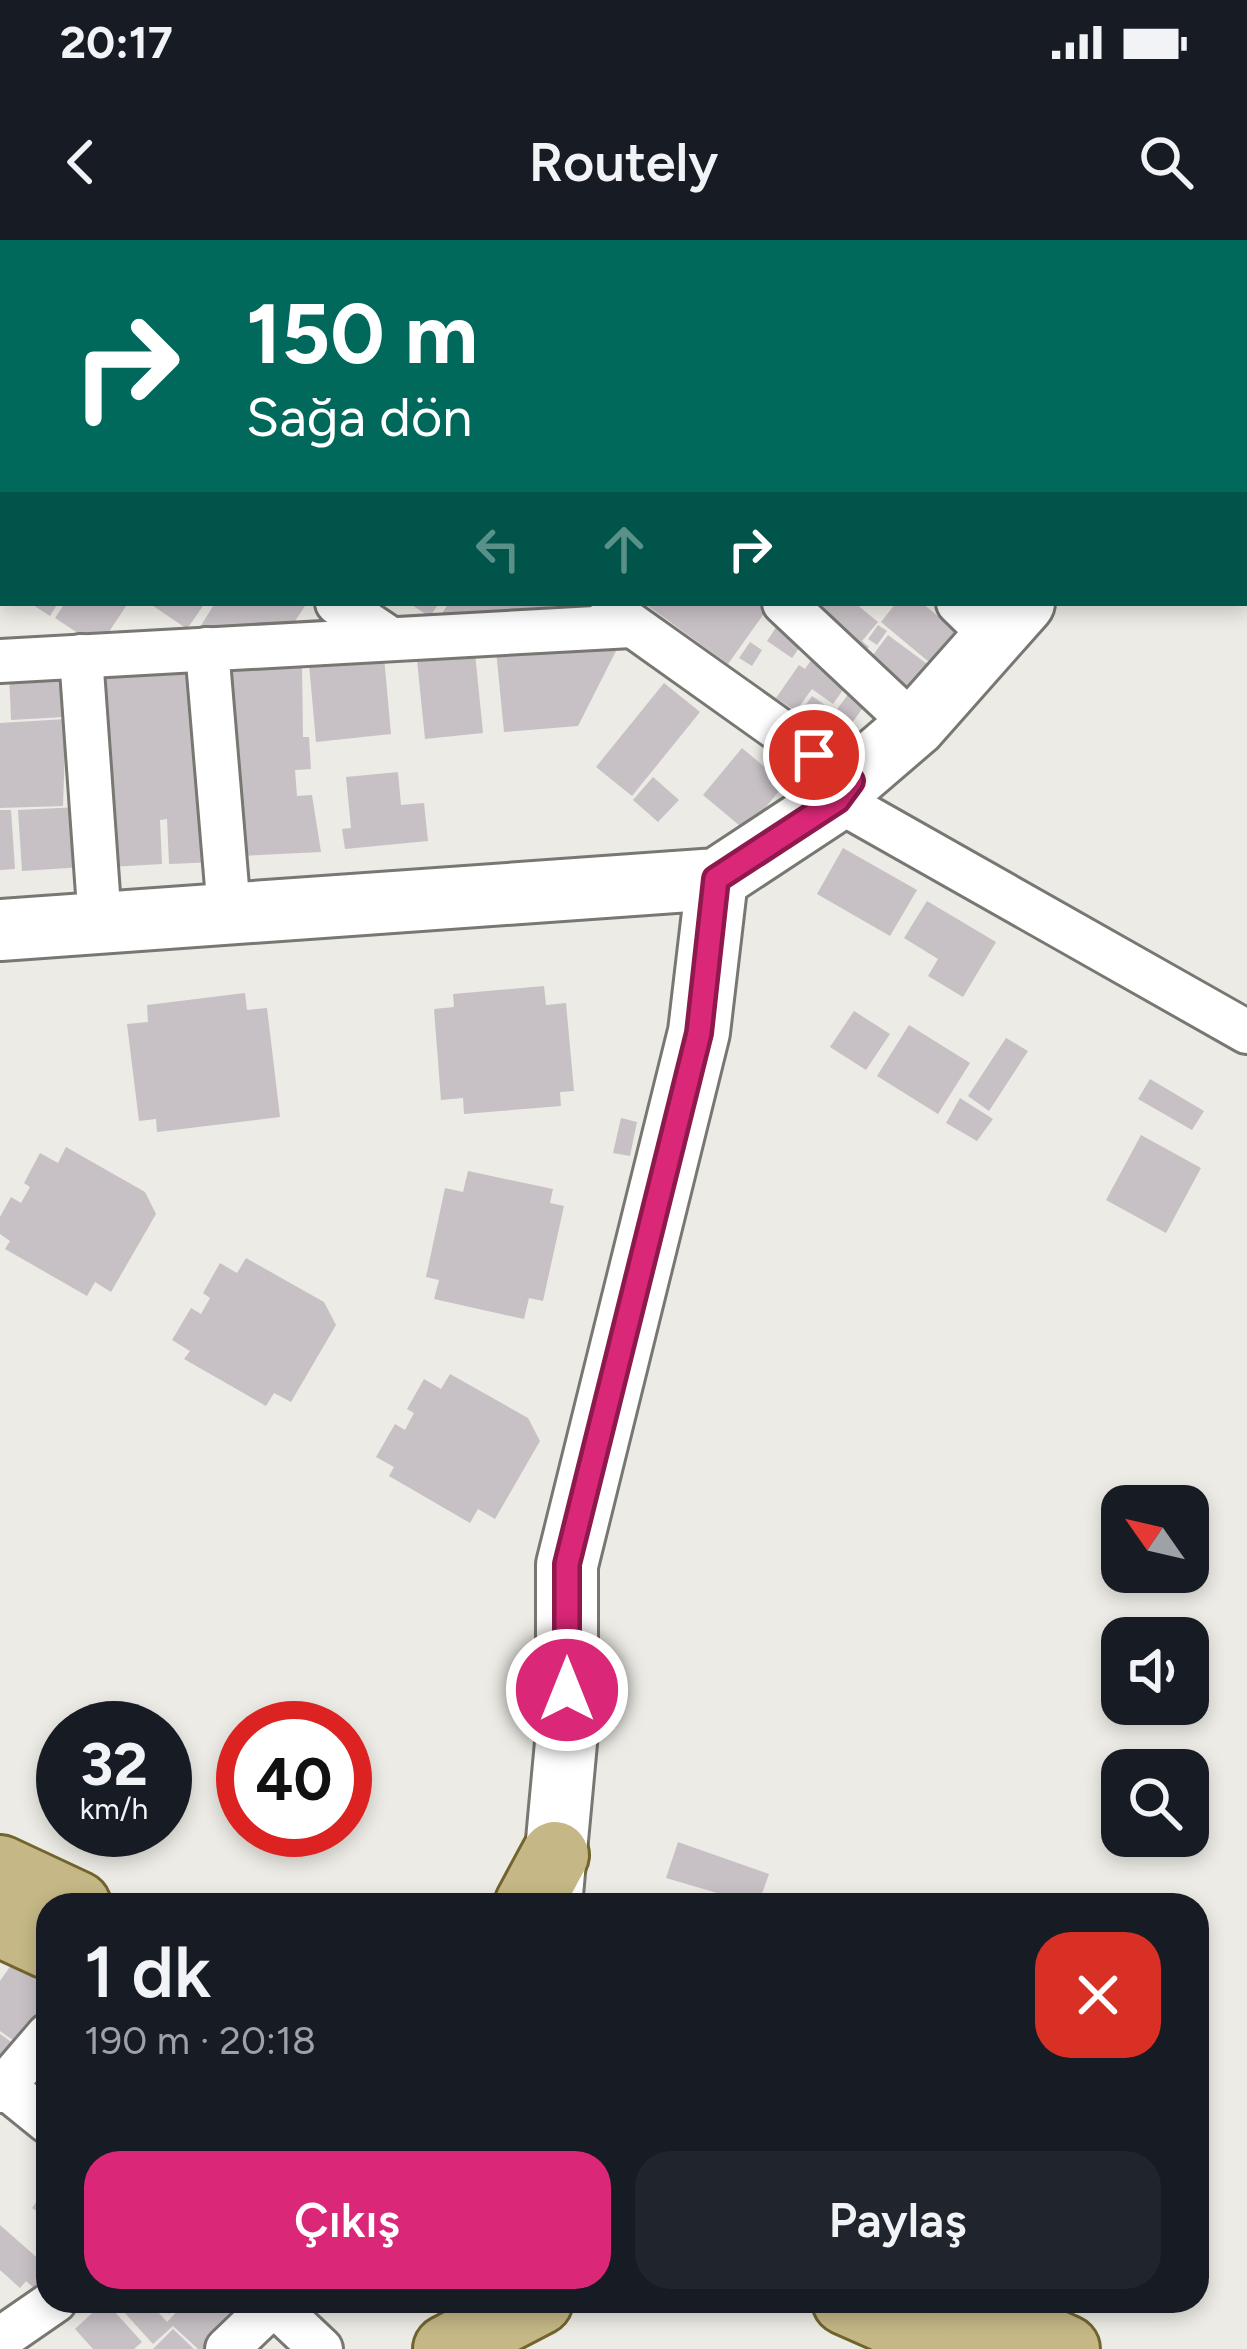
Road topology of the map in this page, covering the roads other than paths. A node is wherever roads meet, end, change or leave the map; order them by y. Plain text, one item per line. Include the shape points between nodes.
1 (341, 606) edge
2 (787, 606) edge
3 (616, 615) edge
4 (993, 615) edge
5 (389, 638) junction
6 (207, 649) junction
7 (81, 656) junction
8 (0, 661) edge
9 (916, 726) junction
10 (844, 791) junction
11 (716, 879) junction
12 (230, 911) junction
13 (100, 922) junction
14 (0, 930) edge
15 (1247, 1032) edge
16 (0, 1869) edge
17 (51, 1893) edge
18 (549, 1893) edge
19 (0, 1923) edge
20 (36, 1940) edge
21 (36, 2049) edge
22 (2, 2089) edge
23 (36, 2113) edge
24 (37, 2313) edge
25 (263, 2313) edge
26 (285, 2313) edge
27 (453, 2313) edge
28 (516, 2313) edge
29 (873, 2313) edge
30 (986, 2313) edge
31 (0, 2338) edge
32 (227, 2349) edge
33 (321, 2349) edge
34 (432, 2349) edge
35 (447, 2349) edge
36 (954, 2349) edge
37 (1066, 2349) edge

1 - 5 street
2 - 9 street
3 - 5 street
3 - 10 street
4 - 9 street
5 - 6 street
6 - 7 street
6 - 12 street
7 - 8 street
7 - 13 street
9 - 10 street
10 - 11 street
10 - 15 street
11 - 12 street
11 - 18 street via 699,1033 567,1564 567,1732
12 - 13 street
13 - 14 street
16 - 17 main road
19 - 20 main road
21 - 22 street
22 - 23 street
24 - 31 street
25 - 32 street
26 - 33 street
27 - 34 street
28 - 35 main road
29 - 36 main road
30 - 37 main road

